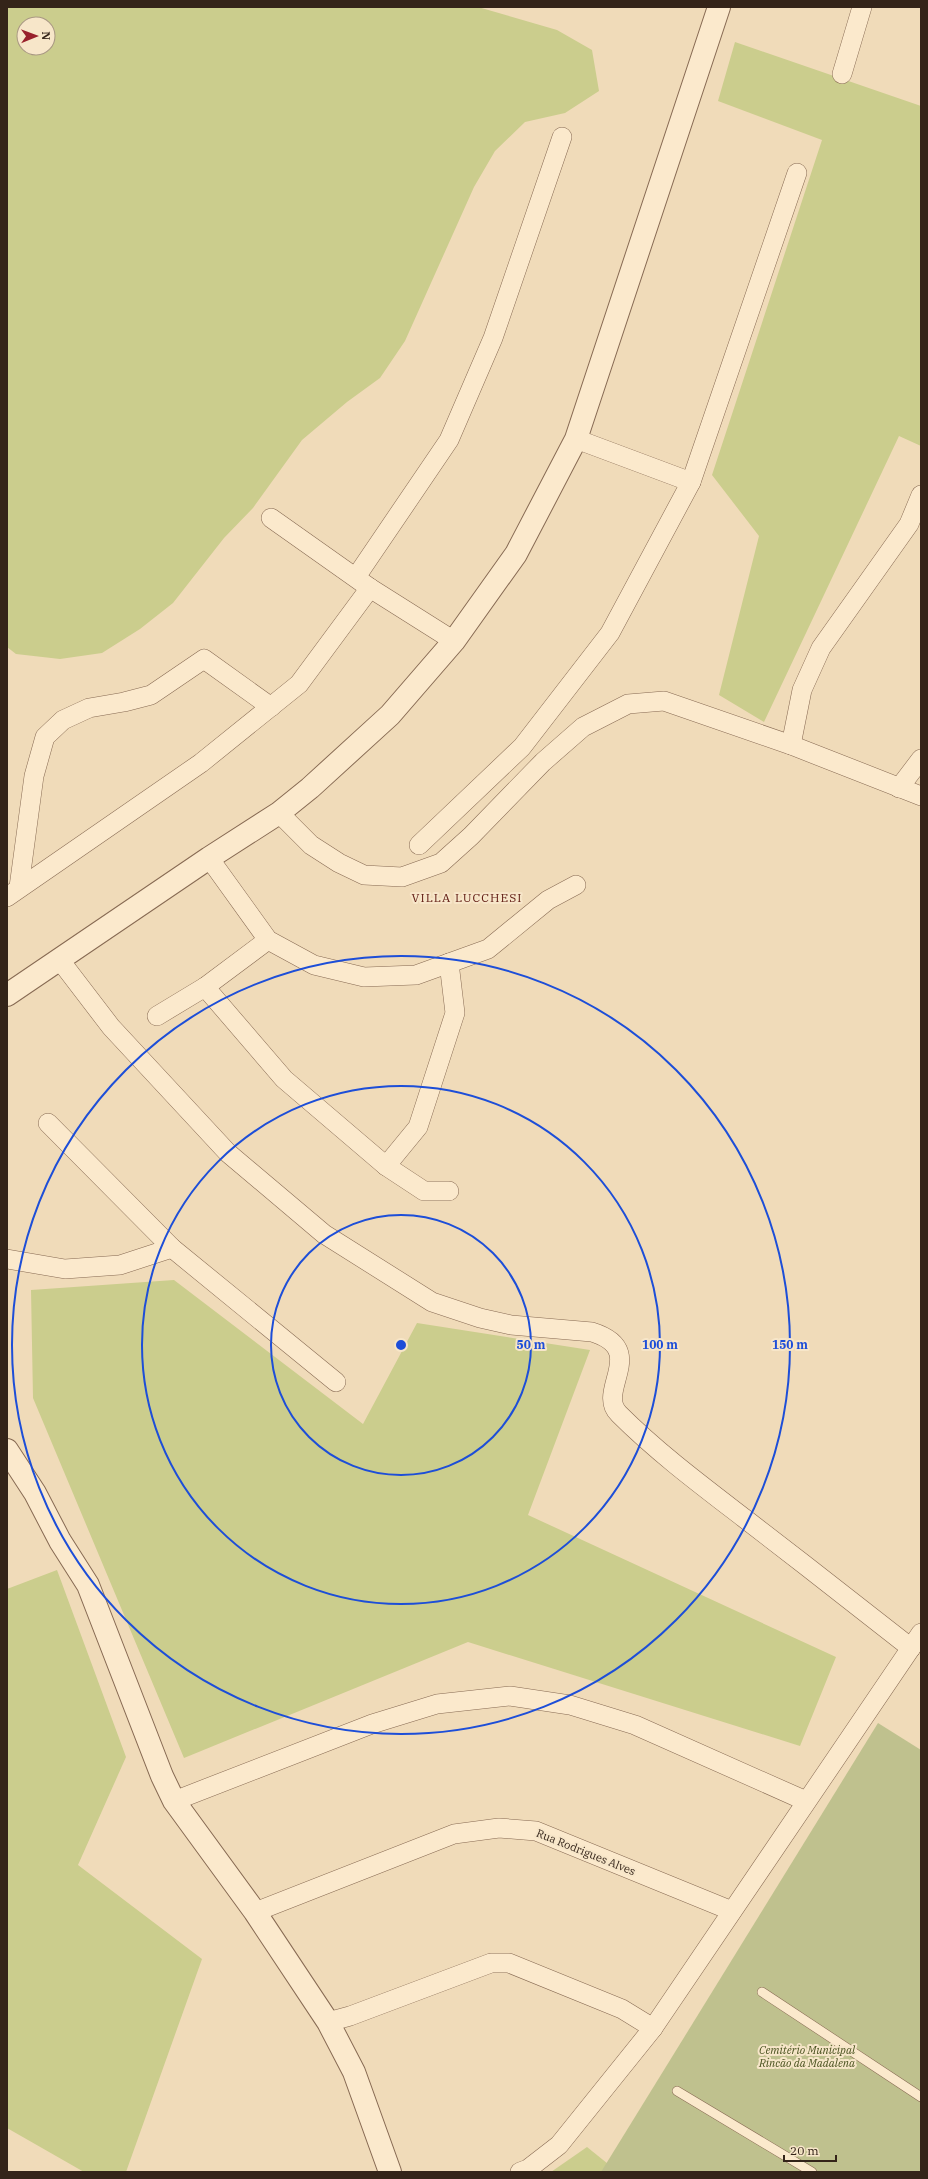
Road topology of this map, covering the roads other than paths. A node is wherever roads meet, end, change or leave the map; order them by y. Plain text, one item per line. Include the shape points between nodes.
1 (719, 7) edge
2 (862, 7) edge
3 (842, 74) dead end
4 (562, 136) dead end
5 (797, 173) dead end
6 (576, 439) junction
7 (691, 482) junction
8 (921, 495) edge
9 (271, 518) dead end
10 (363, 582) junction
11 (454, 641) junction
12 (271, 707) junction
13 (791, 745) junction
14 (921, 759) edge
15 (899, 788) junction
16 (921, 796) edge
17 (279, 813) junction
18 (419, 845) dead end
19 (208, 858) junction
20 (576, 885) dead end
21 (13, 892) edge
22 (268, 940) junction
23 (59, 960) junction
24 (449, 963) junction
25 (205, 987) junction
26 (7, 995) edge
27 (157, 1016) dead end
28 (48, 1123) dead end
29 (386, 1166) junction
30 (449, 1191) dead end
31 (172, 1248) junction
32 (7, 1259) edge
33 (336, 1382) dead end
34 (7, 1450) edge
35 (916, 1640) edge
36 (174, 1801) junction
37 (806, 1801) junction
38 (732, 1911) junction
39 (255, 1912) junction
40 (762, 1992) dead end
41 (328, 2022) junction
42 (653, 2028) junction
43 (677, 2091) dead end
44 (921, 2097) edge
45 (390, 2172) edge
46 (520, 2172) edge
47 (812, 2172) edge

1 - 6 street
2 - 3 street
4 - 10 street via 493,338 450,440
5 - 7 street
6 - 7 street
6 - 11 street via 516,554
7 - 18 street via 610,633 522,747
8 - 13 street via 909,524 821,648 802,690
9 - 10 street
10 - 11 street
10 - 12 street via 299,684
11 - 17 street via 390,715
12 - 21 street via 201,762
12 - 21 street via 204,659 151,695 89,708 63,720 45,737 34,776
13 - 15 street
13 - 17 street via 664,701 628,704 583,727 543,762 441,863 402,877 364,875 339,863 312,845
14 - 15 street
15 - 16 street
17 - 19 street
19 - 22 street
19 - 23 street
20 - 24 street via 548,900 488,949
22 - 24 street via 314,965 364,977 416,975
22 - 25 street
23 - 26 street
23 - 35 street via 111,1027 228,1153 324,1234 432,1302 511,1325 592,1332 612,1341 620,1361 620,1372 612,1397 617,1413 668,1459
24 - 29 street via 455,1013 418,1127
25 - 27 street
25 - 29 street via 284,1080
28 - 31 street
29 - 30 street via 424,1191
31 - 32 street via 120,1264 65,1269
31 - 33 street
34 - 36 street via 88,1585
35 - 37 street
36 - 37 street via 372,1724 436,1704 510,1696 570,1705 635,1725
36 - 39 street
37 - 38 street
38 - 39 street, Rua Rodrigues Alves via 536,1831 499,1828 454,1834
38 - 42 street
39 - 41 street
40 - 44 lane
41 - 42 street via 491,1963 509,1963 622,2009
41 - 45 street via 354,2072
42 - 46 street via 559,2145 528,2169
43 - 47 lane

